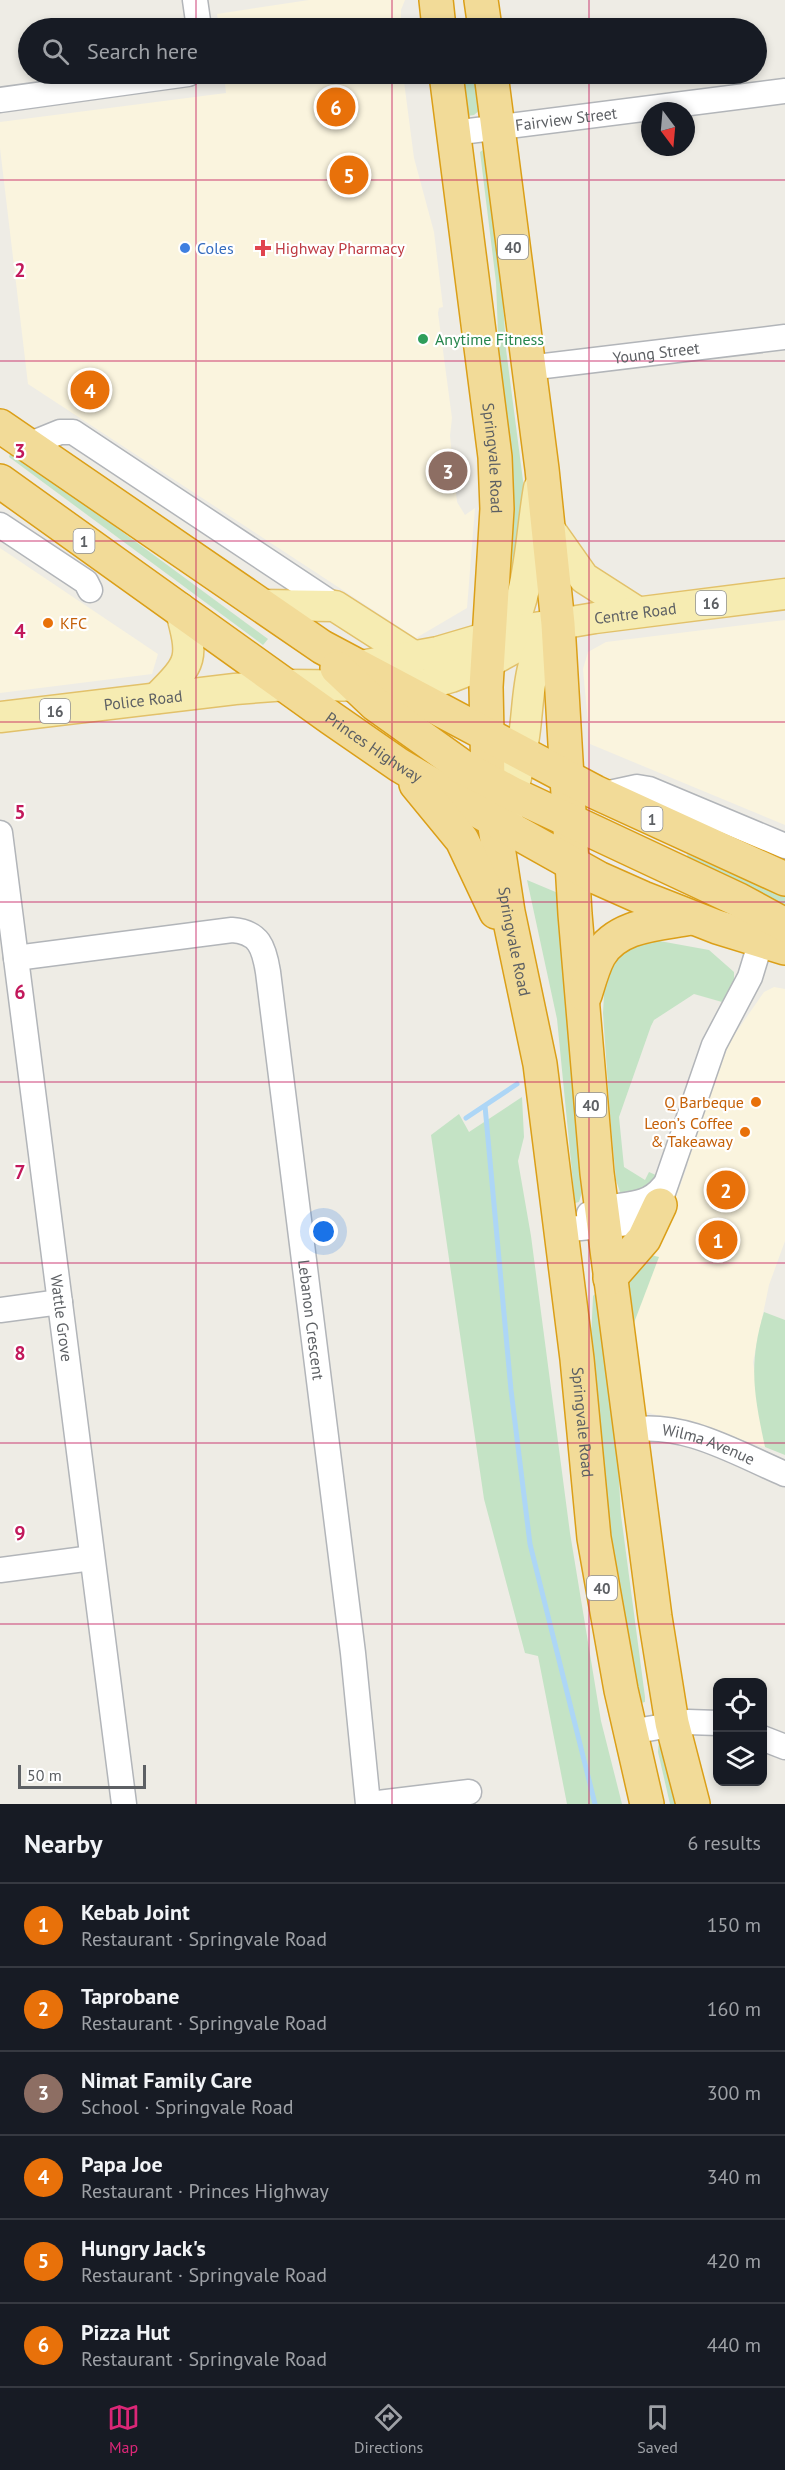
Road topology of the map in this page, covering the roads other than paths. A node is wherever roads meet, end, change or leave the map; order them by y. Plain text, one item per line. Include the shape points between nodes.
1 (195, 0) edge
2 (436, 0) edge
3 (481, 0) edge
4 (197, 18) edge
5 (439, 18) edge
6 (484, 18) edge
7 (116, 84) edge
8 (447, 84) edge
9 (492, 84) edge
10 (785, 91) edge
11 (0, 100) edge
12 (498, 127) junction
13 (453, 133) junction
14 (785, 337) edge
15 (528, 368) junction
16 (0, 426) edge
17 (28, 446) junction
18 (542, 469) junction
19 (0, 481) edge
20 (0, 525) edge
21 (548, 527) junction
22 (90, 590) dead end
23 (785, 594) edge
24 (261, 605) junction
25 (337, 607) junction
26 (180, 608) junction
27 (637, 612) junction
28 (558, 624) junction
29 (495, 644) junction
30 (413, 656) junction
31 (343, 667) junction
32 (287, 685) junction
33 (394, 686) junction
34 (157, 698) junction
35 (0, 717) edge
36 (486, 736) junction
37 (521, 754) junction
38 (399, 765) junction
39 (567, 778) junction
40 (488, 781) junction
41 (600, 795) junction
42 (569, 820) junction
43 (0, 833) edge
44 (499, 833) junction
45 (785, 846) edge
46 (572, 863) junction
47 (785, 879) edge
48 (691, 918) junction
49 (777, 938) edge
50 (16, 958) junction
51 (517, 958) junction
52 (582, 1002) junction
53 (664, 1192) junction
54 (603, 1216) junction
55 (561, 1230) junction
56 (610, 1278) junction
57 (60, 1302) junction
58 (0, 1310) edge
59 (629, 1430) junction
60 (785, 1474) edge
61 (92, 1558) junction
62 (0, 1570) edge
63 (672, 1723) junction
64 (713, 1723) edge
65 (630, 1732) junction
66 (767, 1740) edge
67 (785, 1747) edge
68 (469, 1792) dead end
69 (124, 1804) edge
70 (369, 1804) edge
71 (647, 1804) edge
72 (693, 1804) edge

1 - 4 street
2 - 5 highway
3 - 6 highway
7 - 11 street
8 - 13 highway, Springvale Road / 40
9 - 12 highway, 40
10 - 12 street, Fairview Street
12 - 13 street, Fairview Street
12 - 15 highway, 40
13 - 29 highway, Springvale Road / 40 via 495,457
14 - 15 street, Young Street
15 - 18 highway, 40
16 - 17 highway, Princes Highway / 1
17 - 24 highway, Princes Highway / 1
17 - 25 street via 63,431 76,434
18 - 21 highway, 40
18 - 29 main road via 523,598
19 - 26 highway, Princes Highway / 1
20 - 22 street via 86,582
21 - 27 main road via 584,578
21 - 28 highway, 40
23 - 27 main road, Centre Road / 16
24 - 25 main road
24 - 31 highway, Princes Highway / 1
25 - 30 main road
26 - 32 highway, Princes Highway / 1
26 - 34 main road via 189,644 187,663
27 - 28 main road, Centre Road / 16
28 - 29 main road, Centre Road / 16
28 - 37 main road via 535,657
28 - 39 highway, 40
29 - 30 main road, Centre Road / 16
29 - 33 main road, Centre Road / 16 via 438,681
29 - 36 highway, Springvale Road / 40
30 - 31 main road, Centre Road / 16
31 - 32 main road, Police Road / 16
31 - 33 highway, Princes Highway / 1
31 - 40 highway, Princes Highway
32 - 34 main road, Police Road / 16
32 - 38 highway, Princes Highway / 1
33 - 36 highway, Princes Highway / 1
34 - 35 main road, Police Road / 16
36 - 37 highway, Princes Highway / 1
36 - 40 highway, Springvale Road / 40
37 - 39 highway, Princes Highway / 1
37 - 40 main road
38 - 44 highway, Princes Highway / 1
38 - 51 highway via 465,845
39 - 41 highway, Princes Highway / 1
39 - 42 highway, 40
40 - 42 highway, Princes Highway
40 - 44 highway, Springvale Road / 40
41 - 45 street via 637,787 649,789
41 - 47 highway, Princes Highway / 1
42 - 46 highway, 40
42 - 49 highway, Princes Highway via 739,900
43 - 50 street, Wattle Grove
44 - 46 highway, Princes Highway / 1
44 - 51 highway, Springvale Road / 40
46 - 48 highway, Princes Highway / 1
46 - 52 highway, 40
48 - 49 highway, Princes Highway / 1
48 - 52 highway via 633,930 613,939 597,959
49 - 53 street via 750,977 714,1045
50 - 57 street, Wattle Grove
50 - 70 street, Lebanon Crescent via 232,930 252,934 262,946 352,1641
51 - 55 highway, Springvale Road / 40 via 540,1064
52 - 54 highway, 40
53 - 54 street via 655,1213 642,1221
53 - 56 highway via 644,1239
54 - 55 street
54 - 56 highway, 40
55 - 65 highway, Springvale Road / 40 via 594,1538
56 - 59 highway, 40
57 - 58 street
57 - 61 street, Wattle Grove
59 - 60 street, Wilma Avenue via 660,1427 703,1439
59 - 63 highway, 40
61 - 62 street
61 - 69 street, Wattle Grove
63 - 64 street
63 - 65 street
63 - 72 highway, 40
65 - 71 highway, Springvale Road / 40
66 - 67 street
68 - 70 street

